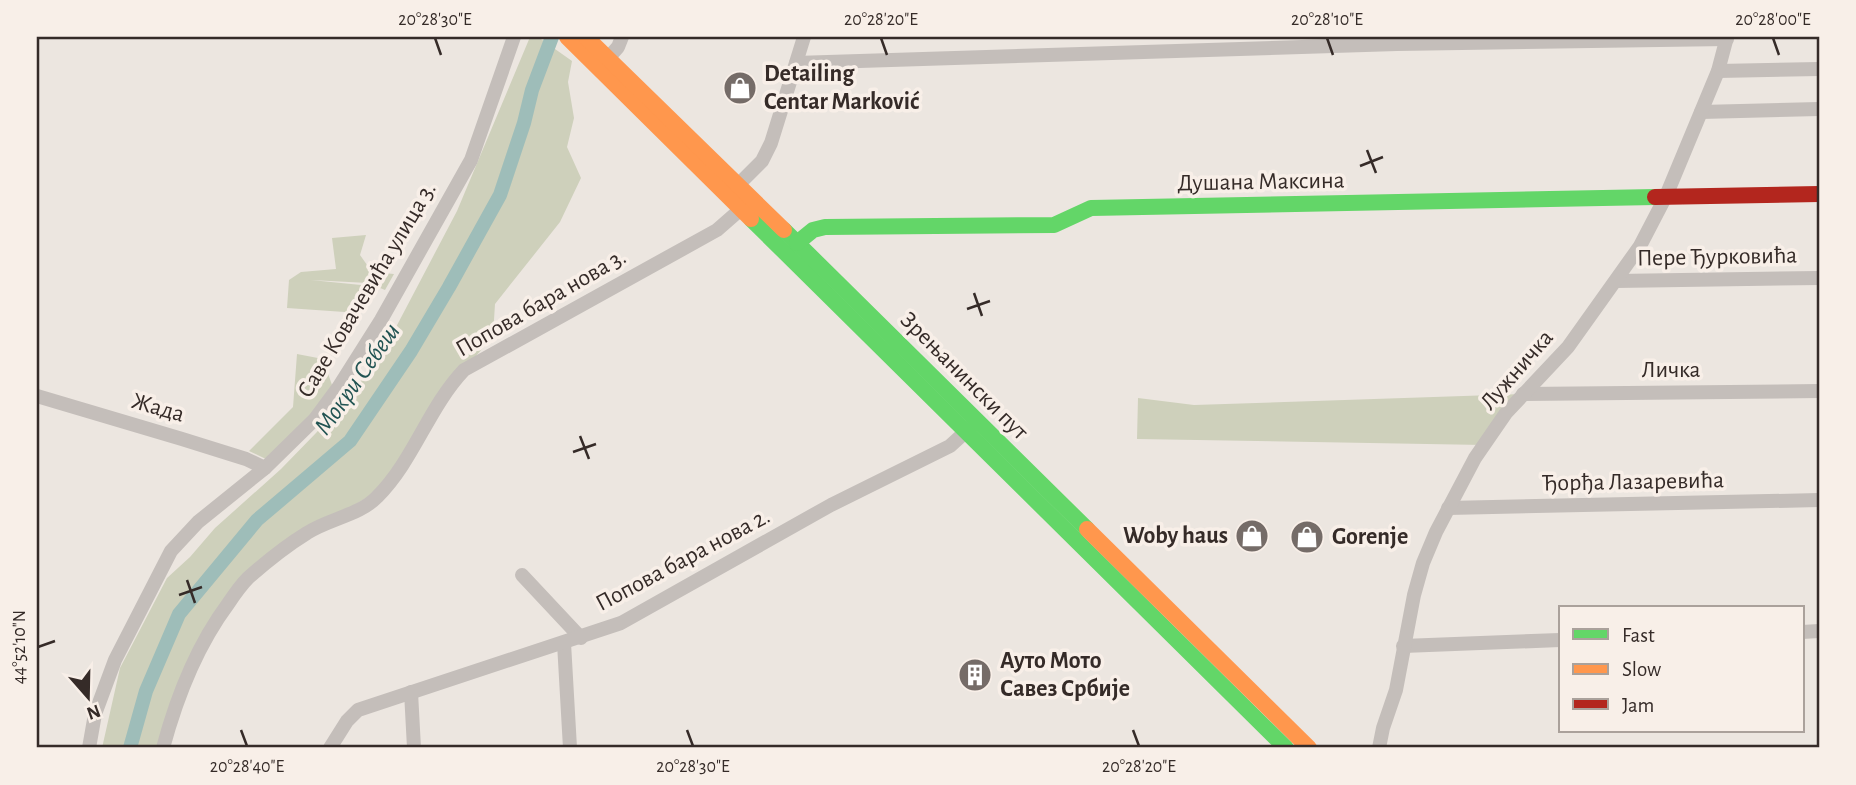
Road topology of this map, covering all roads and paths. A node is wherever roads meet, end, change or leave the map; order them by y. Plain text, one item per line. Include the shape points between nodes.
1 (514, 37) edge
2 (574, 37) edge
3 (622, 37) edge
4 (804, 37) edge
5 (1727, 38) edge
6 (603, 63) junction
7 (796, 63) junction
8 (1819, 69) edge
9 (1718, 71) junction
10 (1819, 109) edge
11 (1701, 112) junction
12 (739, 184) junction
13 (1819, 194) edge
14 (1666, 196) junction
15 (741, 209) junction
16 (797, 243) junction
17 (1819, 278) edge
18 (1616, 281) junction
19 (1819, 391) edge
20 (1523, 394) junction
21 (37, 396) edge
22 (972, 426) junction
23 (265, 468) junction
24 (1819, 500) edge
25 (1448, 508) junction
26 (522, 575) dead end
27 (581, 638) junction
28 (1559, 640) edge
29 (564, 643) junction
30 (1404, 646) junction
31 (411, 692) junction
32 (89, 748) edge
33 (163, 748) edge
34 (330, 748) edge
35 (414, 748) edge
36 (570, 748) edge
37 (1286, 748) edge
38 (1309, 748) edge
39 (1379, 748) edge

1 - 23 street, Саве Ковачевића улица 3. via 471,160 398,291 326,406
2 - 6 main road, Зрењанински пут
3 - 6 street
4 - 7 street
5 - 7 street
5 - 9 street, Лужничка
6 - 12 main road, Зрењанински пут
6 - 15 main road, Зрењанински пут
7 - 12 street via 771,144 762,161
8 - 9 street
9 - 11 street, Лужничка
10 - 11 street
11 - 14 street, Лужничка
12 - 16 main road, Зрењанински пут
13 - 14 main road, Душана Максина
14 - 16 main road, Душана Максина via 1091,208 1054,225 825,227 808,232
14 - 18 street, Лужничка
15 - 22 main road, Зрењанински пут
15 - 33 street, Попова бара нова 3. via 717,230 464,370 444,393 391,483 375,500 318,526 246,580 186,675
16 - 22 main road, Зрењанински пут
17 - 18 street, Пере Ђурковића
18 - 20 street, Лужничка via 1568,348
19 - 20 street, Личка
20 - 25 street, Лужничка via 1484,445
21 - 23 street, Жада
22 - 27 street, Попова бара нова 2. via 950,446 831,505 637,615
22 - 37 main road, Зрењанински пут
22 - 38 main road, Зрењанински пут
23 - 32 street, Саве Ковачевића улица 3. via 198,522 171,551 115,660 95,714
24 - 25 street, Ђорђа Лазаревића
25 - 30 street, Лужничка via 1423,563
26 - 27 street
27 - 29 street, Попова бара нова 2.
28 - 30 street
29 - 31 street, Попова бара нова 2.
29 - 36 street
30 - 39 street, Лужничка
31 - 34 street, Попова бара нова 2. via 358,710
31 - 35 street

